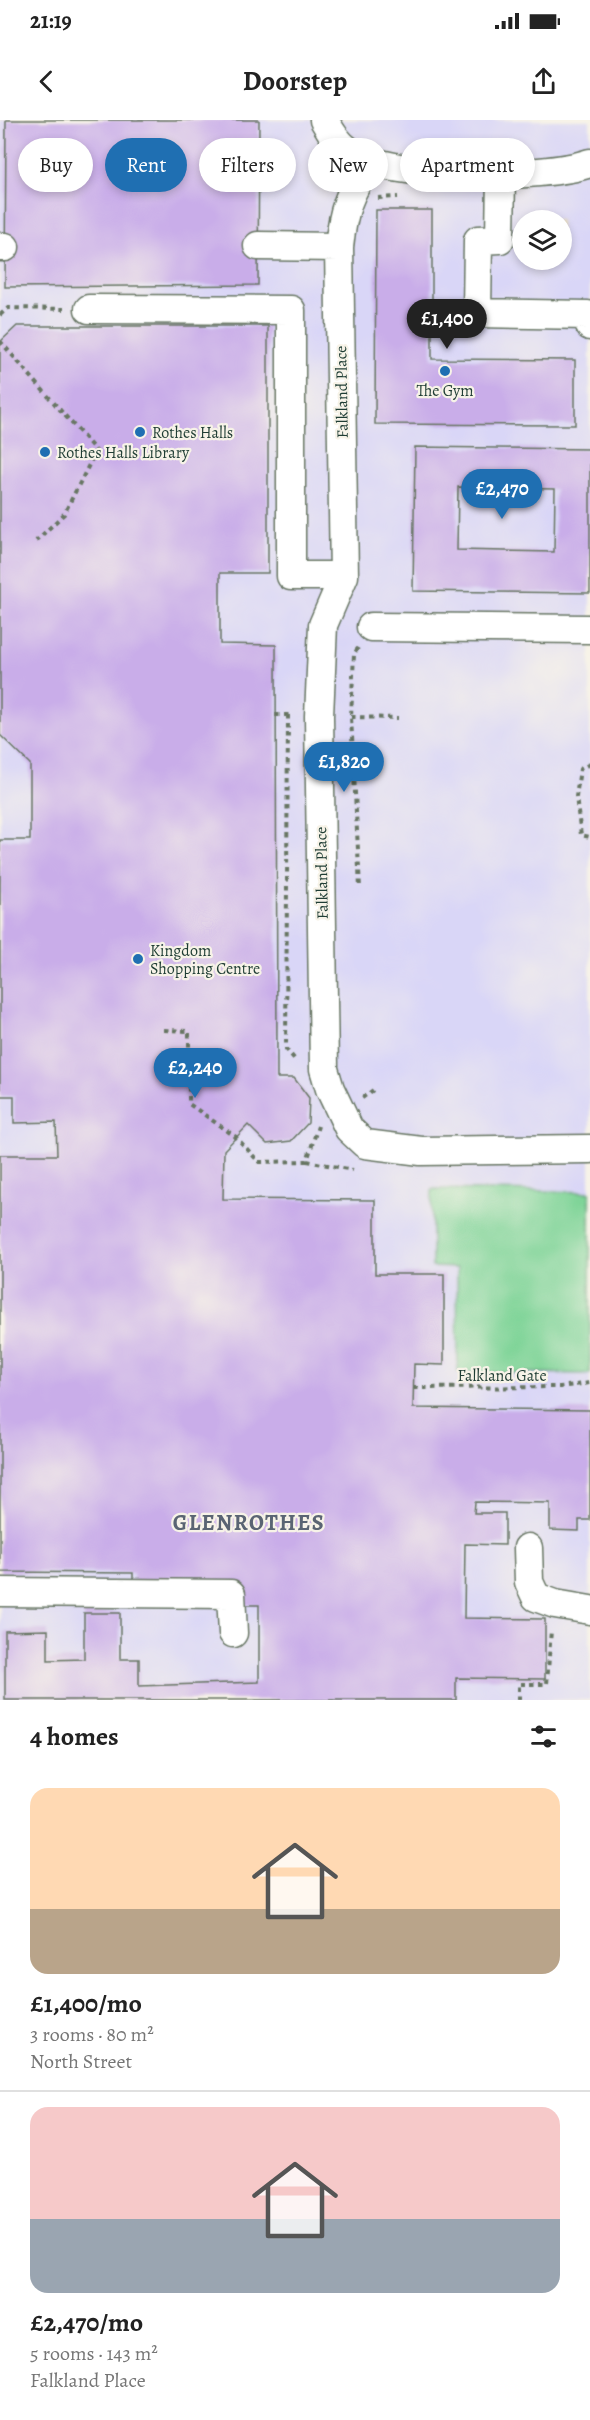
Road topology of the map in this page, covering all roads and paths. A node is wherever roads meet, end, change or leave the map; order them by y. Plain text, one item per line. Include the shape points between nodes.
1 (324, 120) edge
2 (335, 138) edge
3 (590, 162) edge
4 (535, 172) edge
5 (535, 178) edge
6 (590, 186) edge
7 (351, 192) edge
8 (501, 192) edge
9 (401, 197) dead end
10 (370, 202) dead end
11 (258, 246) dead end
12 (339, 247) junction
13 (89, 309) joint
14 (0, 315) edge
15 (590, 326) edge
16 (0, 341) edge
17 (36, 541) dead end
18 (344, 576) junction
19 (371, 627) joint
20 (590, 629) edge
21 (288, 715) dead end
22 (351, 717) junction
23 (398, 718) dead end
24 (590, 764) edge
25 (590, 837) edge
26 (360, 888) dead end
27 (164, 1030) dead end
28 (300, 1065) dead end
29 (376, 1088) dead end
30 (338, 1106) junction
31 (590, 1149) edge
32 (590, 1383) edge
33 (414, 1388) dead end
34 (528, 1548) dead end
35 (0, 1592) edge
36 (590, 1610) edge
37 (563, 1629) dead end
38 (233, 1633) dead end
39 (519, 1700) edge

1 - 2 street
3 - 4 street via 571,170
5 - 6 street
7 - 12 street, Falkland Place via 342,216
8 - 15 street via 500,239 478,240 477,313 588,315
9 - 10 path
11 - 12 street
12 - 18 street, Falkland Place
13 - 14 path via 8,308
13 - 18 street via 291,310 291,576
16 - 17 path via 96,451 64,514
18 - 30 street, Falkland Place via 323,625 319,716 324,1069
19 - 20 street
19 - 22 path via 354,654
21 - 28 path via 286,1050
22 - 23 path
22 - 26 path
24 - 25 path via 580,769 576,797 580,835
27 - 30 path via 189,1031 189,1104 236,1137 259,1162 307,1161 321,1117
29 - 30 path via 361,1099
30 - 31 street, Falkland Place via 349,1129 365,1144 379,1147 421,1151
32 - 33 path, Falkland Gate via 560,1387
34 - 36 street via 529,1582 536,1597
35 - 38 street via 231,1594
37 - 39 path via 551,1629 547,1684 519,1684

